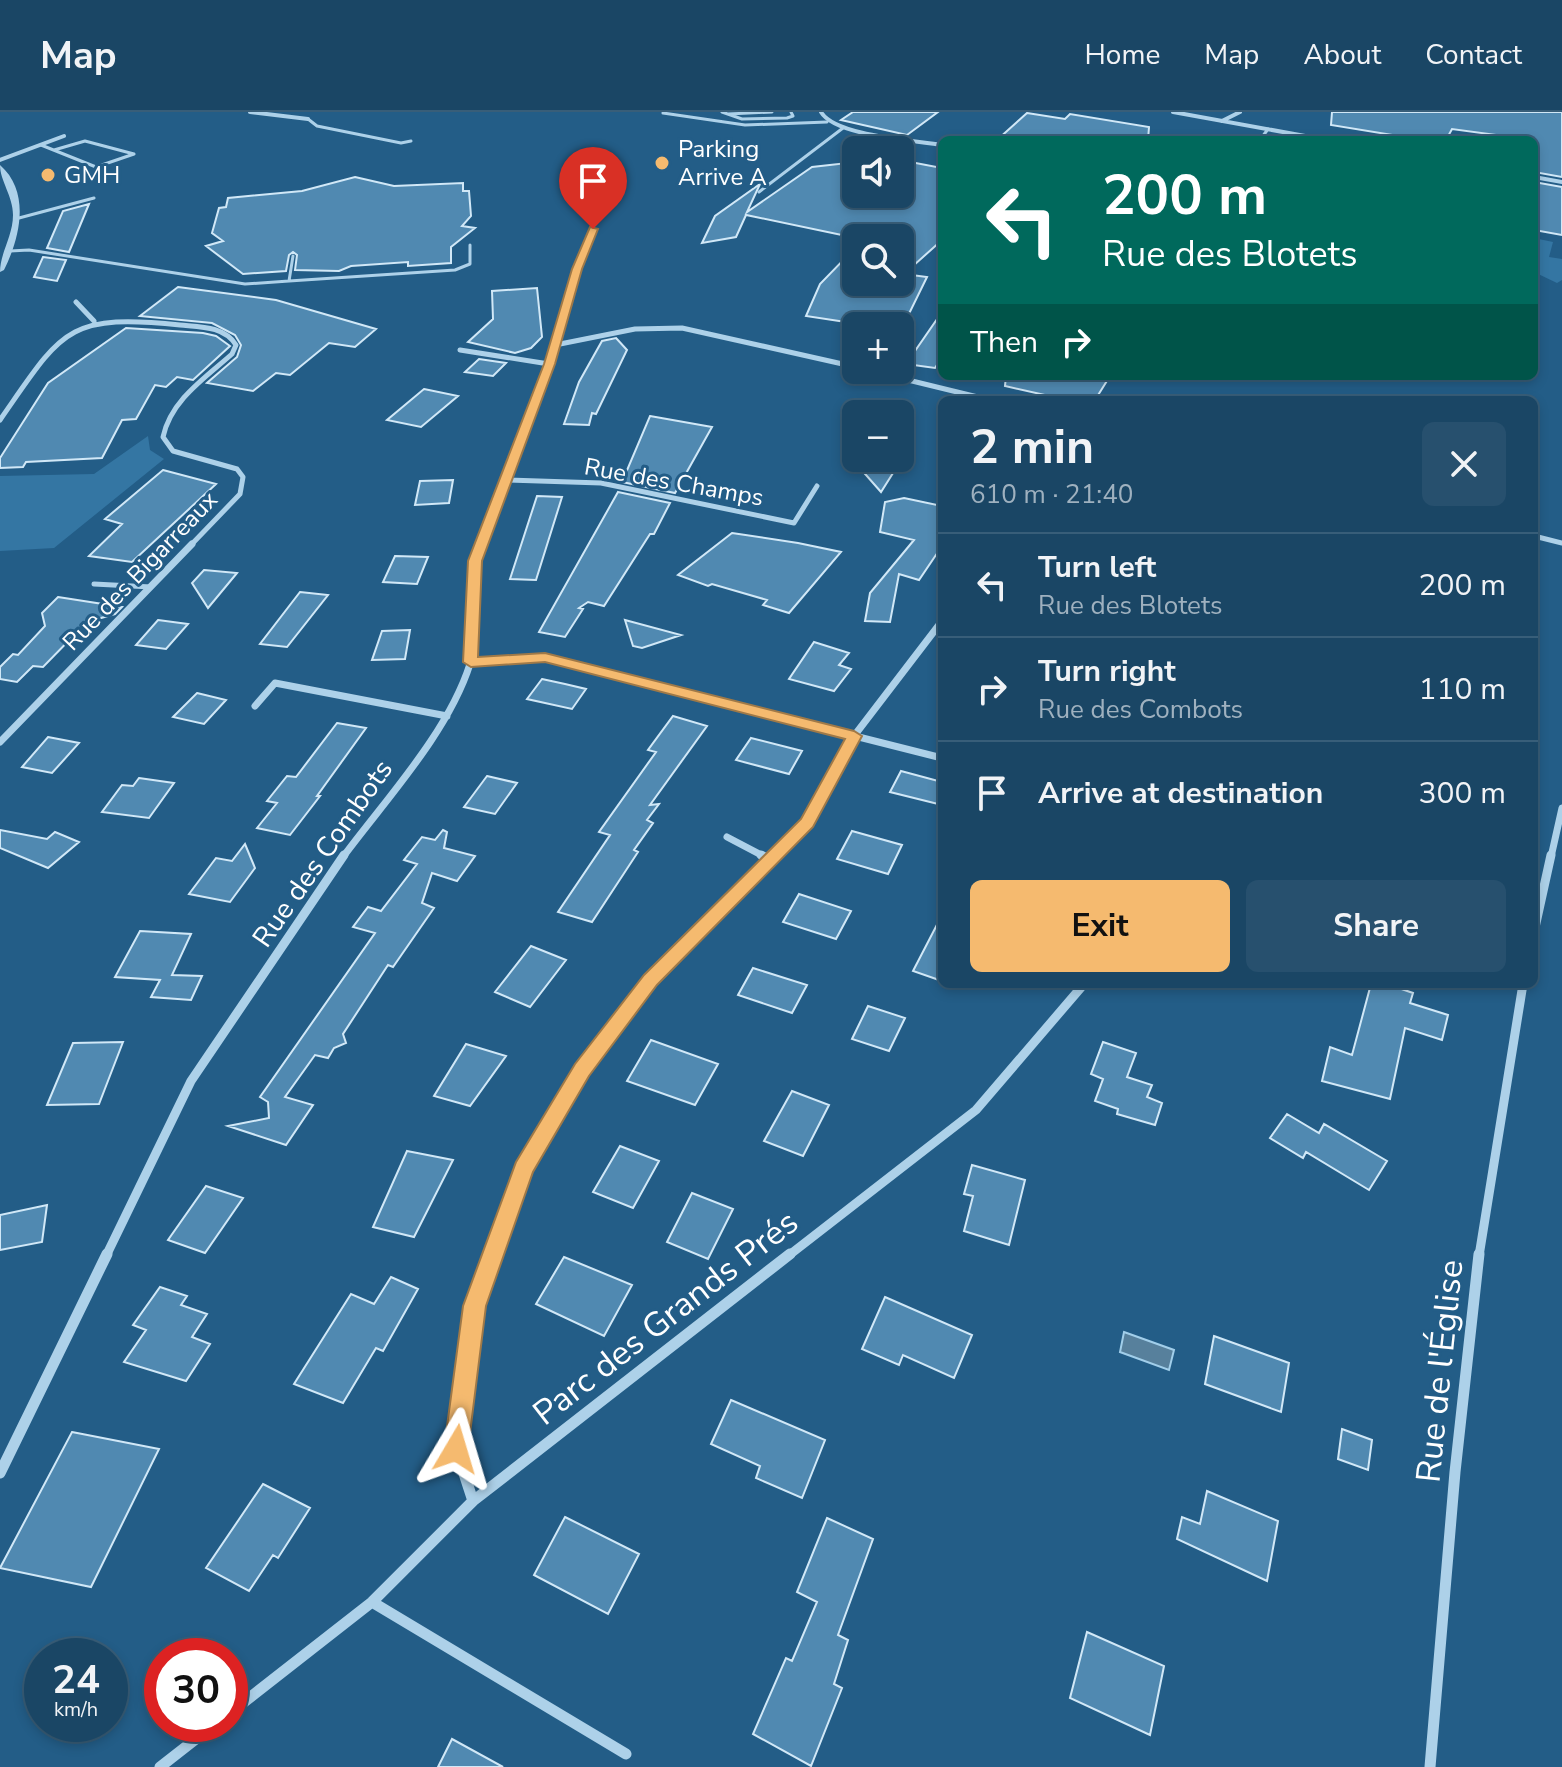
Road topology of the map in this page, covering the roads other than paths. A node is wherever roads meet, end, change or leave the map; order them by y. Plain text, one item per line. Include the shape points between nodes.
1 (250, 112) edge
2 (772, 112) edge
3 (791, 112) edge
4 (821, 112) edge
5 (1173, 112) edge
6 (1240, 112) edge
7 (663, 113) edge
8 (723, 113) edge
9 (308, 119) joint
10 (1222, 121) junction
11 (827, 122) junction
12 (843, 128) junction
13 (1268, 129) junction
14 (64, 136) dead end
15 (1263, 136) edge
16 (1306, 136) edge
17 (411, 141) dead end
18 (938, 144) edge
19 (41, 145) junction
20 (54, 150) junction
21 (0, 160) edge
22 (2, 171) edge
23 (1538, 178) edge
24 (1562, 182) edge
25 (759, 192) dead end
26 (94, 198) dead end
27 (19, 218) junction
28 (593, 229) dead end
29 (470, 245) dead end
30 (10, 251) junction
31 (293, 256) dead end
32 (0, 270) edge
33 (289, 281) junction
34 (76, 302) dead end
35 (94, 321) junction
36 (555, 345) junction
37 (460, 350) dead end
38 (549, 364) junction
39 (842, 364) edge
40 (914, 381) edge
41 (974, 396) edge
42 (0, 420) edge
43 (505, 480) junction
44 (817, 486) dead end
45 (1538, 537) edge
46 (1562, 543) edge
47 (94, 584) dead end
48 (151, 587) junction
49 (938, 626) edge
50 (471, 662) junction
51 (255, 706) dead end
52 (447, 716) junction
53 (854, 736) junction
54 (0, 742) edge
55 (938, 757) edge
56 (1562, 808) edge
57 (727, 837) dead end
58 (770, 860) junction
59 (1538, 914) edge
60 (1081, 988) edge
61 (1522, 988) edge
62 (0, 1473) edge
63 (473, 1501) junction
64 (372, 1602) junction
65 (248, 1699) edge
66 (192, 1742) edge
67 (626, 1754) dead end
68 (160, 1767) edge
69 (1430, 1767) edge

1 - 9 street
2 - 8 lane
3 - 8 lane via 787,118 742,119
4 - 11 street
5 - 10 street
6 - 10 street
7 - 11 lane via 745,125
9 - 17 lane via 331,129
10 - 13 street
11 - 12 street
12 - 18 street
12 - 25 lane
13 - 15 lane
13 - 16 street
14 - 19 street
19 - 20 lane
19 - 21 street
20 - 20 lane via 96,167 134,154 85,141
22 - 27 street
23 - 24 street
26 - 27 lane
27 - 30 street
28 - 36 street, Rue des Combots
29 - 33 lane via 470,264 455,270
30 - 32 street
30 - 33 lane via 245,284
31 - 33 lane
34 - 35 street
35 - 42 street via 57,340
35 - 48 street, Rue des Bigarreaux via 136,319 218,330 236,345 183,399 163,437 173,451 237,469 242,490
36 - 38 street, Rue des Combots
36 - 39 street via 635,329 682,328
37 - 38 street
38 - 43 street, Rue des Combots
40 - 41 street
43 - 44 street, Rue des Champs via 601,483 794,523
43 - 50 street, Rue des Combots via 475,561
45 - 46 street
47 - 48 lane
48 - 54 street, Rue des Bigarreaux
49 - 53 street
50 - 52 street, Rue des Combots
50 - 53 street via 545,658
51 - 52 street via 275,683
52 - 62 street, Rue des Combots via 324,883 191,1081
53 - 55 street
53 - 58 street via 807,823
56 - 59 street
57 - 58 street
58 - 63 street via 651,980 582,1070 523,1169 475,1306 456,1449
60 - 63 street, Parc des Grands Prés via 976,1110
61 - 69 street, Rue de l'Église via 1492,1152 1464,1382
63 - 64 street, Parc des Grands Prés
64 - 65 street, Parc des Grands Prés
64 - 67 street
66 - 68 street

